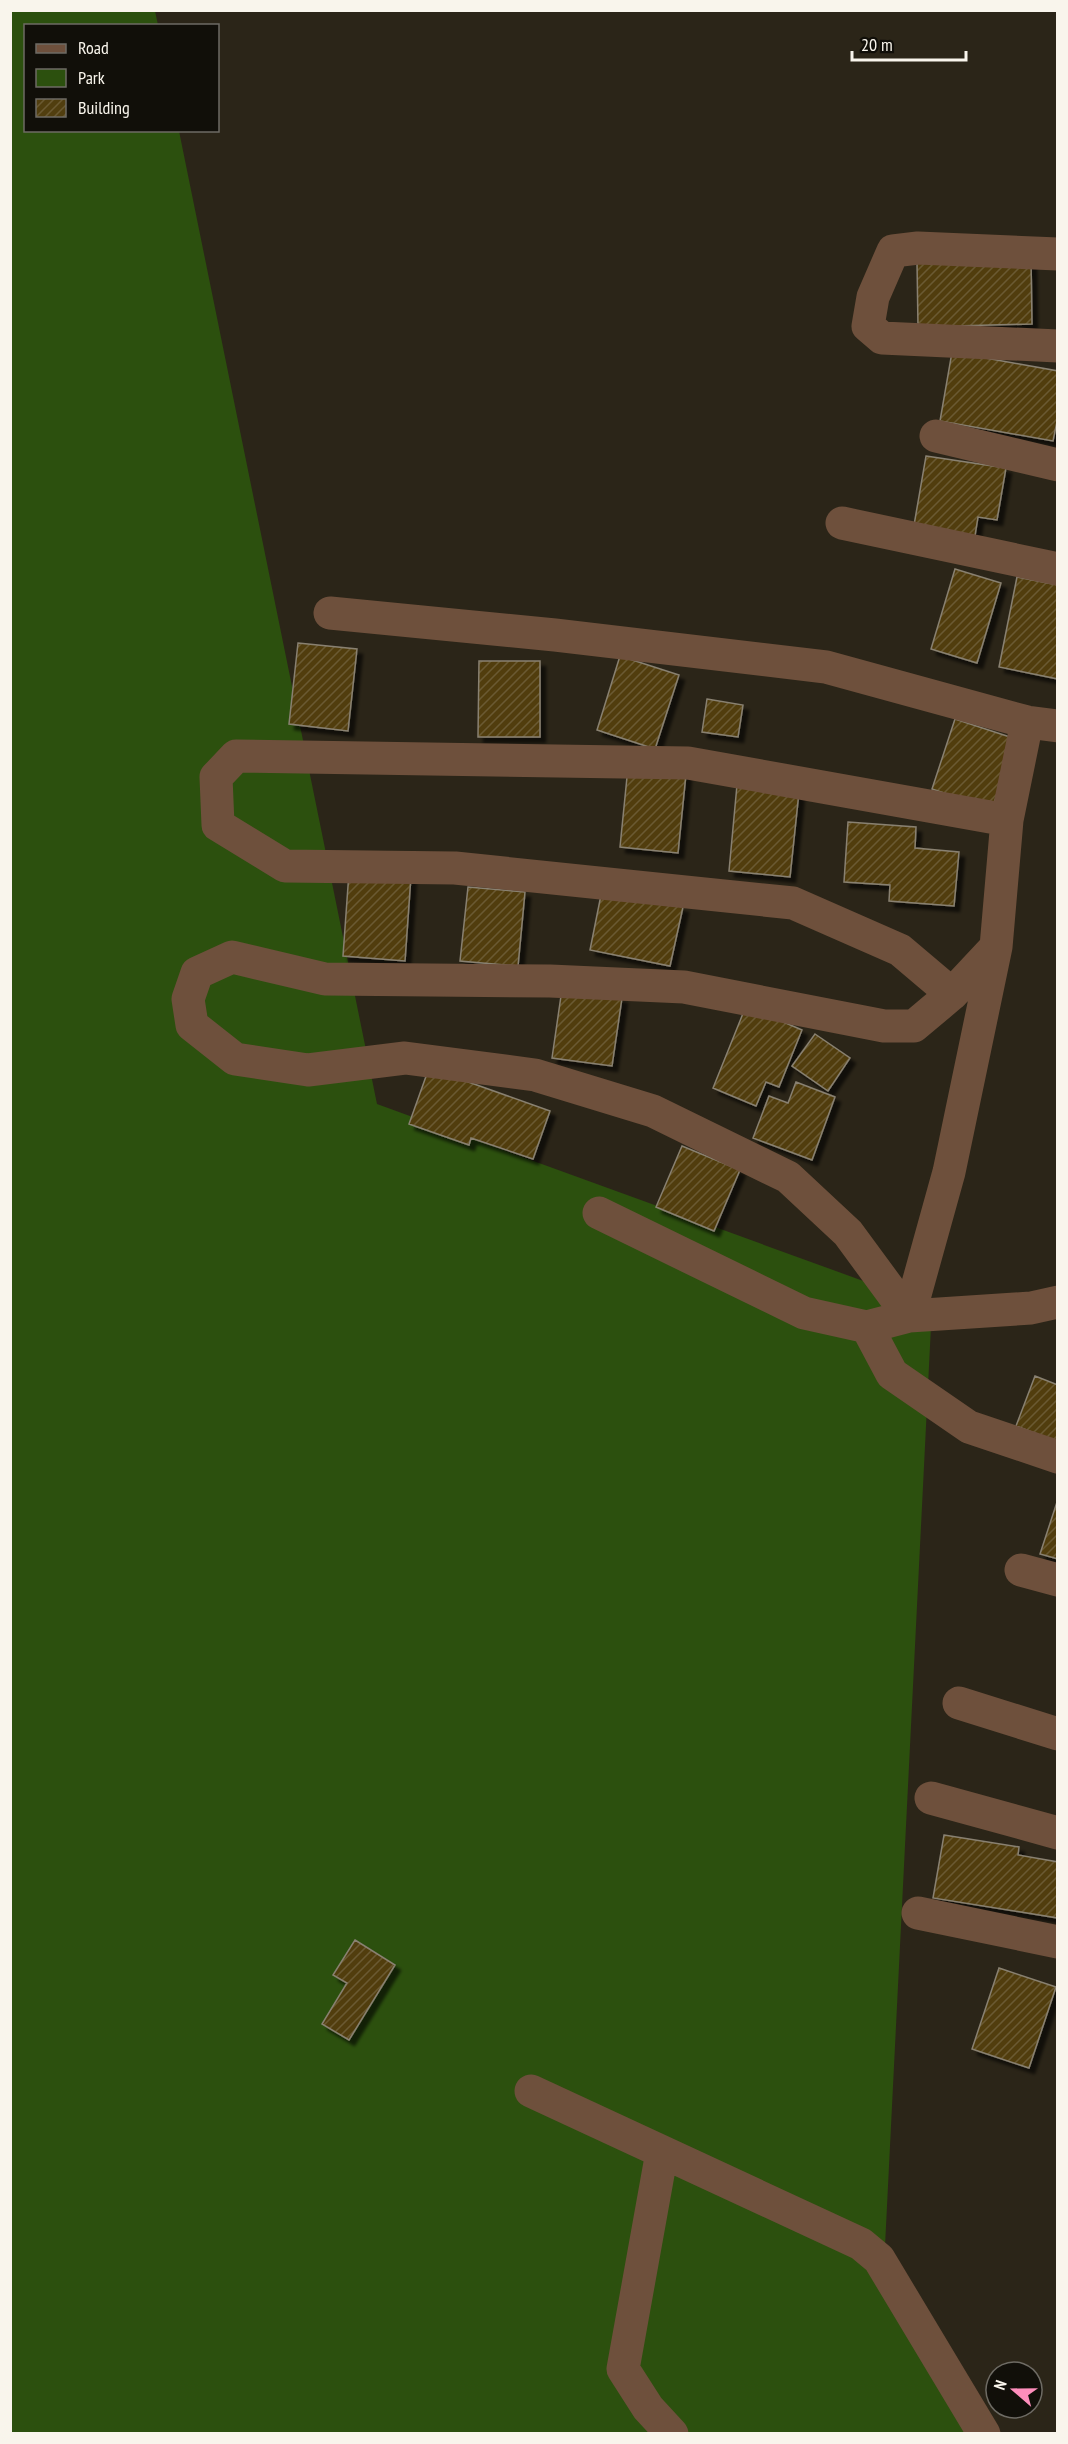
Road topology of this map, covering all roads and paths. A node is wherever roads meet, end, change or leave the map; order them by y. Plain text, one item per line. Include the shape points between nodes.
1 (1058, 254) edge
2 (1058, 346) edge
3 (936, 436) dead end
4 (1058, 465) edge
5 (842, 523) dead end
6 (1058, 569) edge
7 (330, 613) dead end
8 (1042, 724) edge
9 (1007, 820) junction
10 (996, 947) junction
11 (952, 994) junction
12 (599, 1213) dead end
13 (1058, 1302) edge
14 (909, 1316) junction
15 (867, 1327) junction
16 (1058, 1457) edge
17 (1022, 1570) dead end
18 (1058, 1580) edge
19 (959, 1703) dead end
20 (1058, 1734) edge
21 (931, 1798) dead end
22 (1058, 1833) edge
23 (918, 1913) dead end
24 (1058, 1942) edge
25 (531, 2091) dead end
26 (662, 2152) junction
27 (980, 2430) edge
28 (672, 2433) edge

1 - 2 street via 893,250 873,297 868,326 882,338
3 - 4 street
5 - 6 street
7 - 8 street via 555,634 826,667
8 - 9 street
9 - 10 street
9 - 11 street via 688,763 236,756 216,777 218,825 285,866 455,868 793,903 900,950
10 - 11 street
10 - 14 street via 949,1172
11 - 14 street via 914,1026 884,1026 684,987 550,981 325,979 232,957 197,973 188,999 192,1024 235,1059 308,1070 405,1058 535,1075 653,1111 788,1177 848,1233
12 - 15 street via 804,1313
13 - 14 street via 1031,1308
14 - 15 street
15 - 16 street via 892,1374 969,1427
17 - 18 street
19 - 20 street
21 - 22 street
23 - 24 street
25 - 26 street
26 - 27 street via 861,2244 879,2259
26 - 28 street via 623,2370 648,2408

